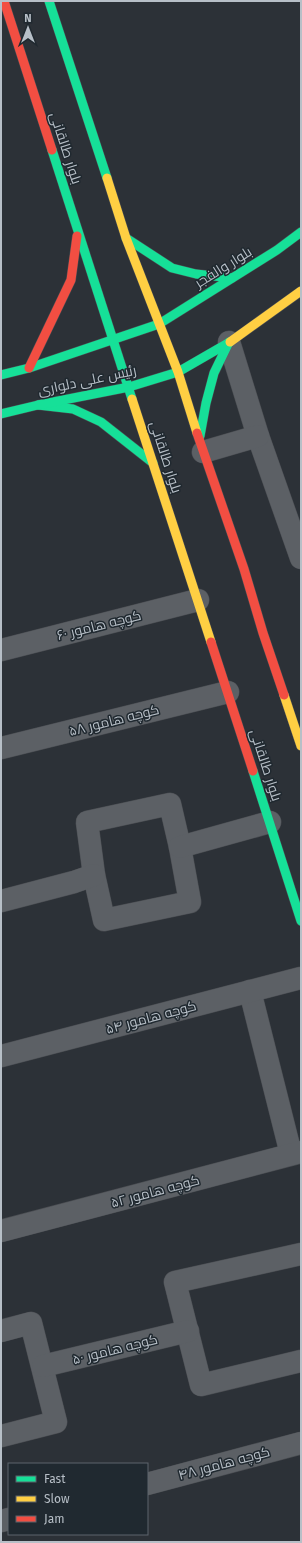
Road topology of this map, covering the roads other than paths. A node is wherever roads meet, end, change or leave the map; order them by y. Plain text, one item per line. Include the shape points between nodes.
1 (4, 1) edge
2 (49, 1) edge
3 (78, 231) junction
4 (301, 232) edge
5 (126, 238) junction
6 (232, 278) junction
7 (300, 295) edge
8 (160, 324) junction
9 (114, 339) junction
10 (229, 342) junction
11 (29, 368) junction
12 (178, 372) junction
13 (1, 375) edge
14 (129, 387) junction
15 (38, 405) junction
16 (1, 414) edge
17 (258, 436) junction
18 (201, 447) junction
19 (153, 463) junction
20 (299, 547) edge
21 (198, 600) junction
22 (1, 650) edge
23 (228, 692) junction
24 (301, 746) edge
25 (1, 748) edge
26 (270, 822) junction
27 (180, 847) junction
28 (94, 875) junction
29 (1, 901) edge
30 (301, 921) edge
31 (301, 978) edge
32 (250, 991) junction
33 (1, 1056) edge
34 (296, 1153) edge
35 (5, 1231) edge
36 (301, 1254) edge
37 (1, 1331) edge
38 (188, 1331) junction
39 (301, 1361) edge
40 (43, 1366) junction
41 (1, 1436) edge
42 (301, 1443) edge
43 (148, 1484) edge

1 - 3 main road, بلوار طالقانی
2 - 5 main road, بلوار طالقانی
3 - 9 main road, بلوار طالقانی
3 - 11 main road via 71,280
4 - 6 main road, بلوار والفجر
5 - 6 main road via 172,268
5 - 8 main road, بلوار طالقانی
6 - 8 main road, بلوار والفجر
7 - 10 main road
8 - 9 main road, رئیس علی دلواری
8 - 12 main road, بلوار طالقانی
9 - 11 main road, رئیس علی دلواری
9 - 14 main road, بلوار طالقانی
10 - 12 main road
10 - 17 street
10 - 18 main road via 214,373 206,403
11 - 13 main road, رئیس علی دلواری
12 - 14 main road, رئیس علی دلواری
12 - 18 main road, بلوار طالقانی
14 - 15 main road, رئیس علی دلواری
14 - 19 main road, بلوار طالقانی
15 - 16 main road, رئیس علی دلواری
15 - 19 main road via 73,409 101,422
17 - 18 street
17 - 20 street
18 - 24 main road, بلوار طالقانی via 244,569 262,633
19 - 21 main road, بلوار طالقانی
21 - 22 street, کوچه هامور ۶۰
21 - 23 main road, بلوار طالقانی
23 - 25 street, کوچه هامور ۵۸
23 - 26 main road, بلوار طالقانی
26 - 27 street
26 - 30 main road, بلوار طالقانی
27 - 28 street via 170,804 87,822
27 - 28 street via 190,902 104,920
28 - 29 street
31 - 32 street, کوچه هامور ۵۴
32 - 33 street, کوچه هامور ۵۴
32 - 34 street
34 - 35 street, کوچه هامور ۵۲
36 - 38 street via 175,1282
37 - 40 street via 31,1323
38 - 39 street via 201,1385
38 - 40 street, کوچه هامور ۵۰
40 - 41 street via 56,1422
42 - 43 street, کوچه هامور ۴۸

